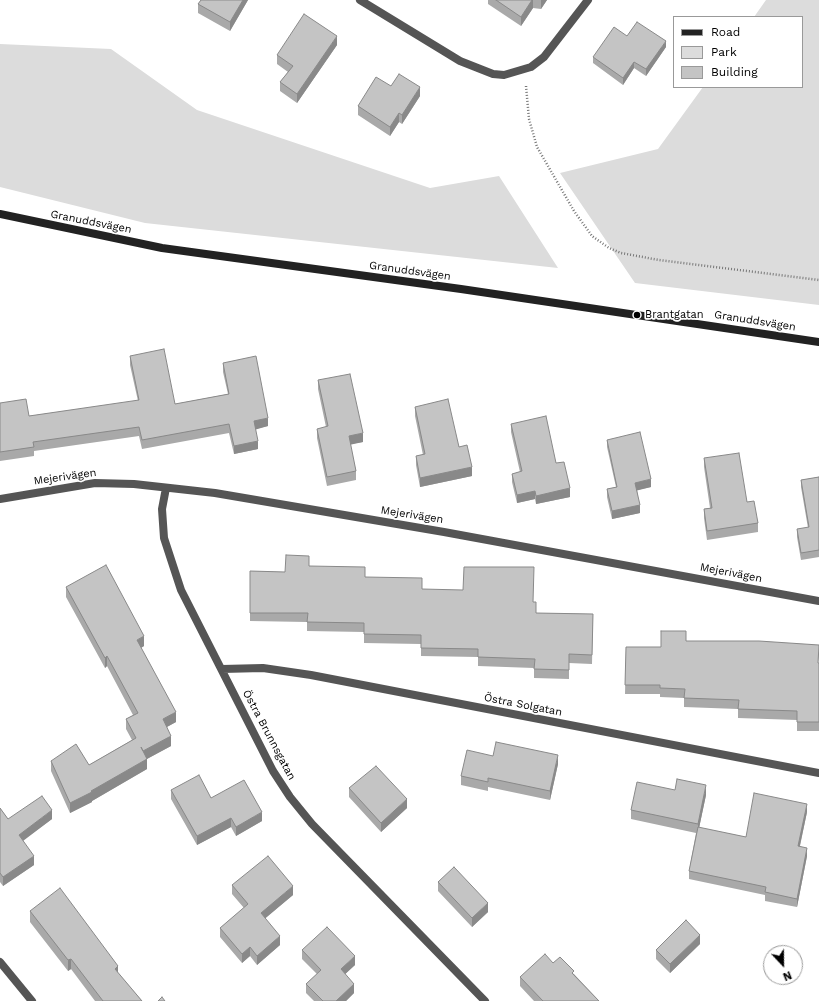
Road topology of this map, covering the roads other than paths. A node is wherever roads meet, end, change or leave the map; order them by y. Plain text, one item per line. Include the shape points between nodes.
1 (360, 0) edge
2 (588, 0) edge
3 (0, 214) edge
4 (819, 342) edge
5 (166, 488) junction
6 (0, 499) edge
7 (819, 601) edge
8 (222, 669) junction
9 (819, 773) edge
10 (0, 962) edge
11 (32, 1001) edge
12 (485, 1001) edge

1 - 2 street via 439,50 476,68 504,75 525,70 544,57
3 - 4 street, Granuddsvägen via 162,248
5 - 6 street, Mejerivägen via 95,483
5 - 7 street, Mejerivägen via 215,493 444,532
5 - 8 street, Östra Brunnsgatan via 162,509 164,538 181,590
8 - 9 street, Östra Solgatan via 263,668 311,675
8 - 12 street, Östra Brunnsgatan via 273,772 290,797 312,824
10 - 11 street

